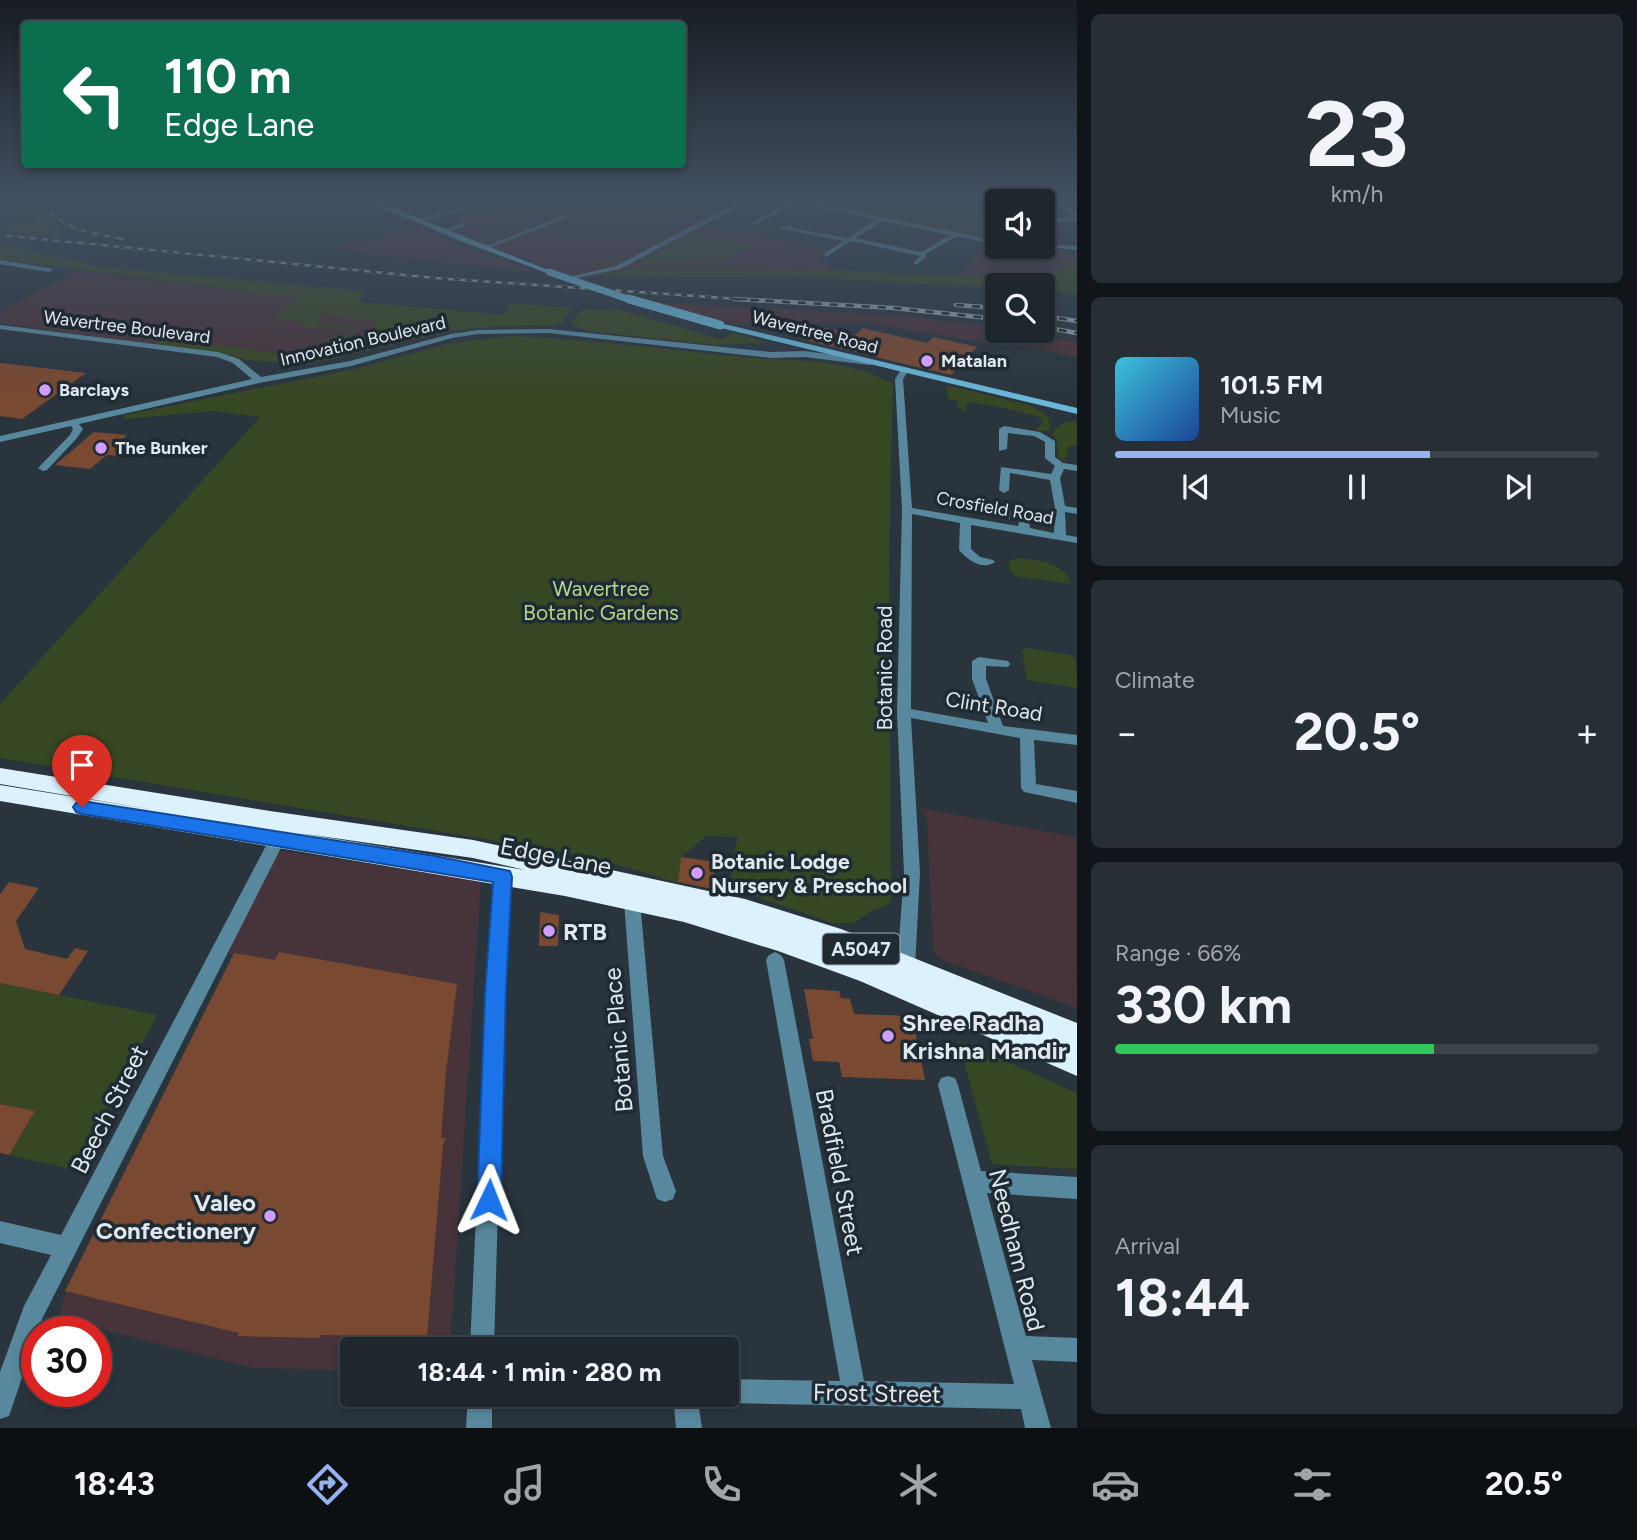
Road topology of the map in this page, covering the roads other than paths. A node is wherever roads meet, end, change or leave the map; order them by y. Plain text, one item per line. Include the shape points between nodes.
1 (11, 264) edge
2 (527, 264) edge
3 (626, 264) edge
4 (919, 264) edge
5 (931, 266) dead end
6 (39, 268) junction
7 (48, 270) dead end
8 (29, 273) dead end
9 (568, 278) junction
10 (0, 327) edge
11 (784, 341) junction
12 (772, 350) junction
13 (806, 351) junction
14 (739, 352) junction
15 (875, 363) joint
16 (246, 369) junction
17 (905, 370) junction
18 (290, 374) junction
19 (259, 380) junction
20 (1077, 411) edge
21 (72, 421) junction
22 (0, 439) edge
23 (1002, 449) dead end
24 (1060, 465) junction
25 (43, 468) dead end
26 (1077, 468) edge
27 (1055, 478) junction
28 (1004, 490) dead end
29 (997, 504) dead end
30 (1060, 508) junction
31 (906, 510) junction
32 (1077, 511) edge
33 (966, 520) junction
34 (1024, 531) junction
35 (1060, 537) junction
36 (1077, 540) edge
37 (989, 562) dead end
38 (1003, 664) dead end
39 (904, 712) junction
40 (997, 730) junction
41 (1027, 734) junction
42 (1077, 740) edge
43 (0, 776) edge
44 (0, 793) edge
45 (1077, 797) edge
46 (277, 840) junction
47 (503, 877) junction
48 (635, 892) junction
49 (775, 960) dead end
50 (906, 967) junction
51 (1077, 1036) edge
52 (1077, 1062) edge
53 (948, 1085) dead end
54 (972, 1181) junction
55 (1077, 1188) edge
56 (665, 1191) dead end
57 (0, 1233) edge
58 (68, 1247) junction
59 (482, 1337) edge
60 (1015, 1347) junction
61 (1077, 1350) edge
62 (739, 1391) edge
63 (854, 1393) junction
64 (1029, 1397) junction
65 (0, 1406) edge
66 (480, 1407) edge
67 (686, 1407) edge
68 (479, 1428) edge
69 (689, 1428) edge
70 (1038, 1428) edge

1 - 6 street
2 - 9 main road, Wavertree Road, bridge
3 - 9 street, bridge
4 - 5 street
6 - 7 street
6 - 8 street
9 - 11 main road, Wavertree Road, bridge via 640,303
10 - 16 street, Wavertree Boulevard via 218,355 236,360
11 - 12 street
11 - 13 main road, Wavertree Road
12 - 13 street, Innovation Boulevard
12 - 14 street, Innovation Boulevard
13 - 14 street, Innovation Boulevard
13 - 15 street, Innovation Boulevard
14 - 18 street, Innovation Boulevard via 510,330 451,336
15 - 17 main road, Wavertree Road
16 - 18 street, Wavertree Boulevard
16 - 19 street, Wavertree Boulevard
17 - 20 main road, Wavertree Road
17 - 31 street, Botanic Road via 899,379
18 - 19 street, Innovation Boulevard
19 - 21 street, Innovation Boulevard
21 - 22 street, Innovation Boulevard
21 - 25 street via 78,429 74,436
23 - 24 street via 1004,426 1046,437 1050,458
24 - 26 street
24 - 27 street
27 - 28 street via 1006,466
27 - 30 street
29 - 34 street via 1013,517 1024,519
30 - 32 street
30 - 35 street
31 - 33 street, Crosfield Road
31 - 39 street, Botanic Road
33 - 34 street, Crosfield Road
33 - 37 street via 965,550 976,560
34 - 35 street, Crosfield Road
35 - 36 street, Crosfield Road
38 - 40 street via 979,661 979,679
39 - 40 street, Clint Road
39 - 50 street, Botanic Road via 912,873
40 - 41 street, Clint Road
41 - 42 street, Clint Road
41 - 45 street via 1029,788
43 - 48 highway, Edge Lane / A5047 via 473,849
44 - 46 highway, Edge Lane / A5047
46 - 47 highway, Edge Lane / A5047
46 - 58 street, Beech Street
47 - 48 highway, Edge Lane / A5047
47 - 59 street
48 - 50 highway, Edge Lane / A5047 via 785,920
48 - 52 highway, Edge Lane / A5047 via 870,972
48 - 56 street, Botanic Place via 653,1156
49 - 63 street, Bradfield Street
50 - 51 highway, Edge Lane / A5047
53 - 54 street, Needham Road
54 - 55 street
54 - 60 street, Needham Road
57 - 58 street
58 - 65 street, Beech Street via 32,1314
60 - 61 street
60 - 64 street, Needham Road
62 - 63 street, Frost Street
63 - 64 street, Frost Street
64 - 70 street, Needham Road
66 - 68 street
67 - 69 street

